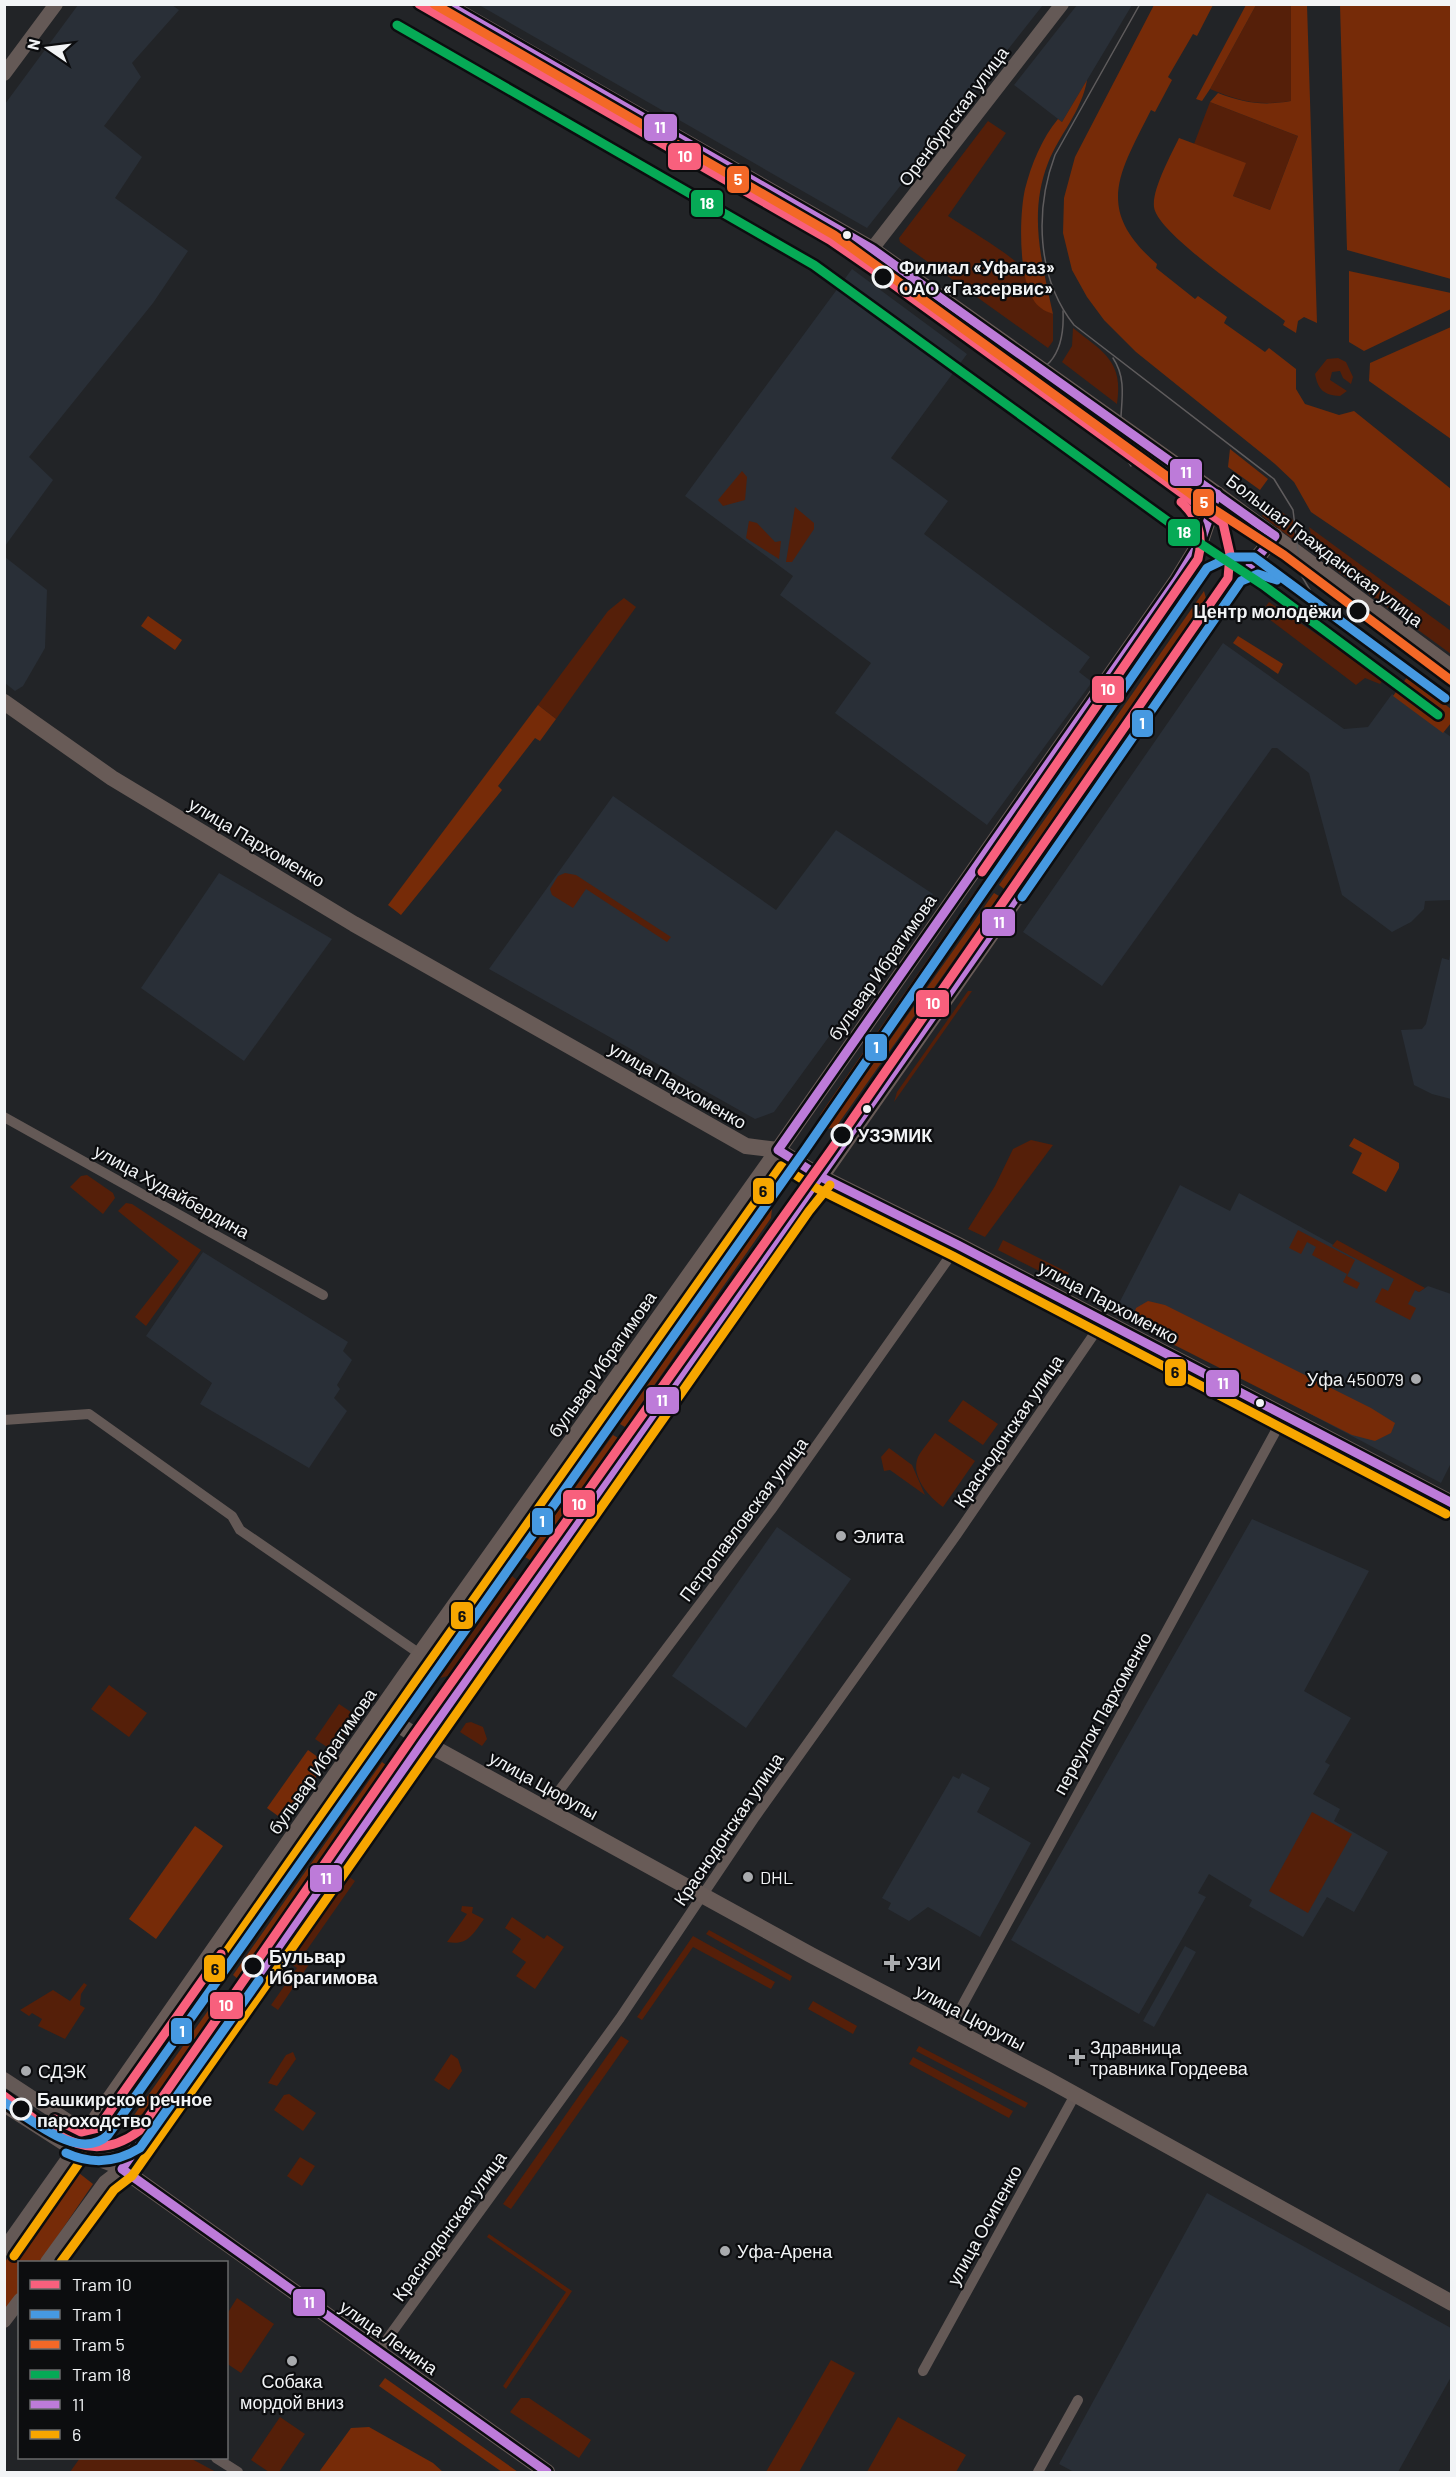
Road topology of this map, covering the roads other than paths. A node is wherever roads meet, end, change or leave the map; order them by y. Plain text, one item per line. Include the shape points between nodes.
1 (56, 4) edge
2 (445, 4) edge
3 (1062, 4) edge
4 (4, 74) edge
5 (872, 249) junction
6 (1217, 494) junction
7 (1275, 536) junction
8 (1452, 668) edge
9 (4, 702) edge
10 (4, 1117) edge
11 (778, 1150) junction
12 (821, 1177) junction
13 (958, 1245) junction
14 (323, 1295) dead end
15 (1103, 1321) junction
16 (1284, 1416) junction
17 (4, 1420) edge
18 (1452, 1503) edge
19 (420, 1654) junction
20 (379, 1712) junction
21 (421, 1740) junction
22 (546, 1808) junction
23 (703, 1895) junction
24 (950, 2028) junction
25 (4, 2079) edge
26 (1075, 2095) junction
27 (4, 2105) edge
28 (86, 2133) junction
29 (74, 2150) junction
30 (122, 2169) junction
31 (4, 2249) edge
32 (48, 2261) edge
33 (1452, 2303) edge
34 (18, 2304) edge
35 (11, 2318) edge
36 (377, 2353) junction
37 (923, 2371) dead end
38 (1078, 2400) dead end
39 (219, 2459) edge
40 (238, 2472) edge
41 (547, 2472) edge
42 (1038, 2472) edge

1 - 4 street
2 - 5 main road, Большая Гражданская улица
3 - 5 street, Оренбургская улица
5 - 6 main road, Большая Гражданская улица
6 - 7 main road, Большая Гражданская улица
6 - 11 main road, бульвар Ибрагимова via 1201,541 1176,580
7 - 8 main road, Большая Гражданская улица
7 - 12 main road via 1242,576
9 - 11 main road, улица Пархоменко via 112,778 392,947 746,1146
10 - 14 street, улица Худайбердина
11 - 12 main road, улица Пархоменко
11 - 19 main road, бульвар Ибрагимова
12 - 13 main road, улица Пархоменко
12 - 21 main road
13 - 15 main road, улица Пархоменко
13 - 22 street, Петропавловская улица via 771,1510
15 - 16 main road, улица Пархоменко
15 - 23 street, Краснодонская улица
16 - 18 main road, улица Пархоменко
16 - 24 street, переулок Пархоменко
17 - 19 street via 90,1414 232,1516 240,1530
19 - 20 main road, бульвар Ибрагимова
20 - 21 main road, улица Цюрупы
20 - 28 main road, бульвар Ибрагимова
21 - 22 main road, улица Цюрупы
21 - 30 main road
22 - 23 main road, улица Цюрупы
23 - 24 main road, улица Цюрупы
23 - 36 street, Краснодонская улица via 620,2018
24 - 26 main road, улица Цюрупы
25 - 28 street, улица Ленина
26 - 33 main road, улица Цюрупы
26 - 37 street, улица Осипенко
27 - 29 street, улица Ленина
28 - 29 main road, бульвар Ибрагимова
28 - 30 street, улица Ленина
29 - 30 street, улица Ленина
29 - 31 street, бульвар Ибрагимова
30 - 32 street via 105,2182
30 - 36 main road, улица Ленина
34 - 35 street
36 - 41 main road, улица Ленина
38 - 42 street
39 - 40 street

